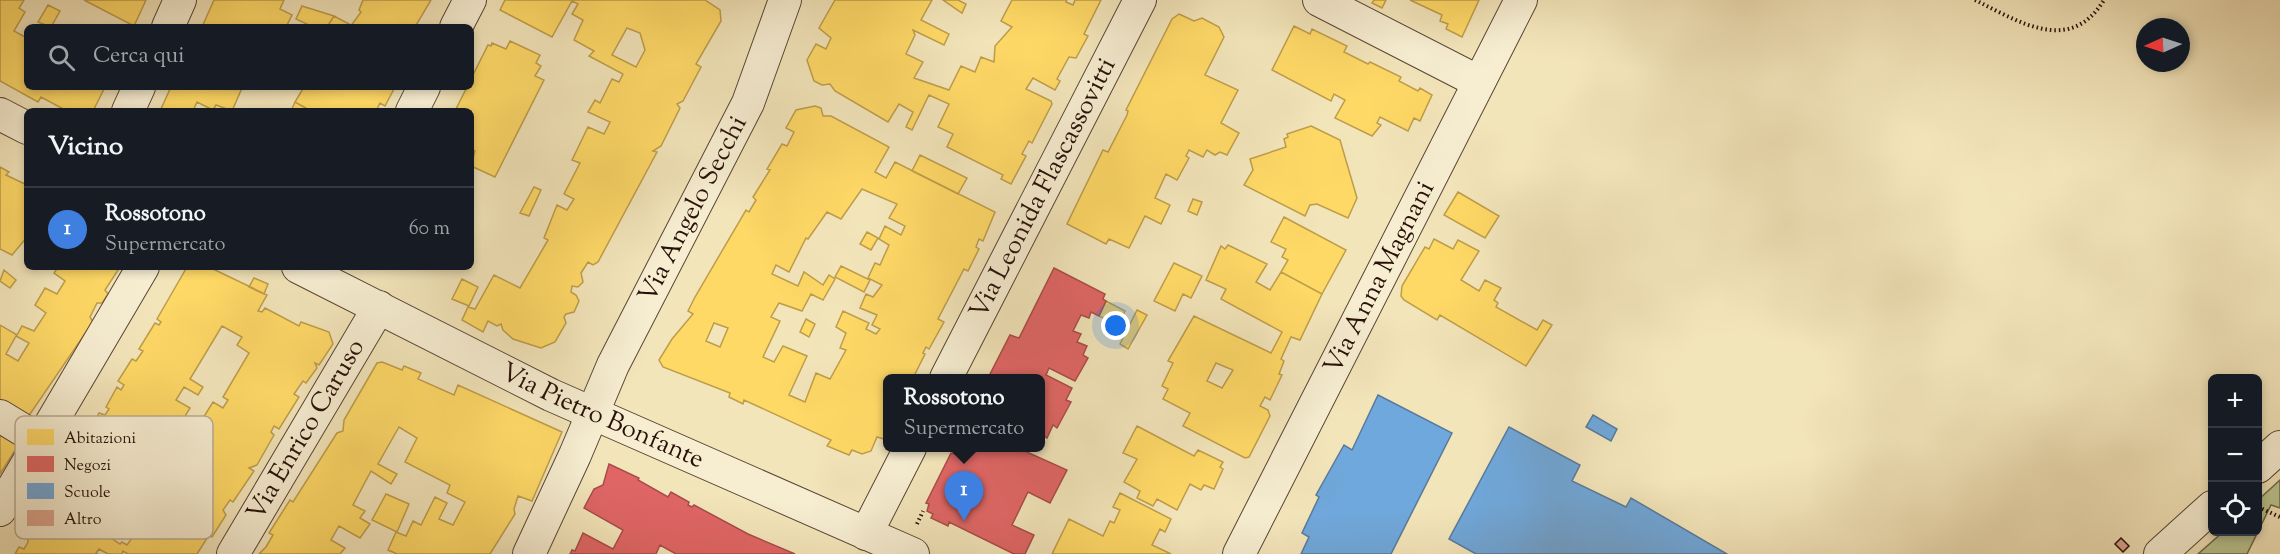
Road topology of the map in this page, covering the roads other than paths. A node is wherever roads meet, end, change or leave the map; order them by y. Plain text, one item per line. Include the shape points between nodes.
1 (180, 0) edge
2 (470, 0) edge
3 (784, 0) edge
4 (1140, 0) edge
5 (1319, 0) edge
6 (1521, 0) edge
7 (169, 24) edge
8 (458, 24) edge
9 (1479, 82) junction
10 (138, 90) edge
11 (422, 90) edge
12 (129, 108) edge
13 (414, 108) edge
14 (0, 114) edge
15 (24, 126) edge
16 (141, 270) edge
17 (317, 271) edge
18 (379, 307) junction
19 (948, 374) edge
20 (593, 413) junction
21 (0, 416) edge
22 (56, 416) edge
23 (15, 425) edge
24 (2280, 447) edge
25 (907, 452) edge
26 (2262, 463) edge
27 (15, 485) edge
28 (0, 510) edge
29 (2208, 511) edge
30 (866, 534) junction
31 (904, 552) edge
32 (233, 554) edge
33 (529, 554) edge
34 (1239, 554) edge
35 (2160, 554) edge

1 - 7 street
2 - 8 street
3 - 20 street, Via Angelo Secchi via 748,103 613,365
4 - 19 street, Via Leonida Flascassovitti
5 - 9 street
6 - 9 street, Via Anna Magnani
9 - 34 street, Via Anna Magnani
10 - 12 street
11 - 13 street
14 - 15 street
16 - 22 street
17 - 18 street, Via Pietro Bonfante
18 - 20 street, Via Pietro Bonfante
18 - 32 street, Via Enrico Caruso
20 - 30 street, Via Pietro Bonfante
20 - 33 street, Via Angelo Secchi
21 - 23 street
24 - 26 street
25 - 30 street
27 - 28 street
29 - 35 street
30 - 31 street, Via Pietro Bonfante

